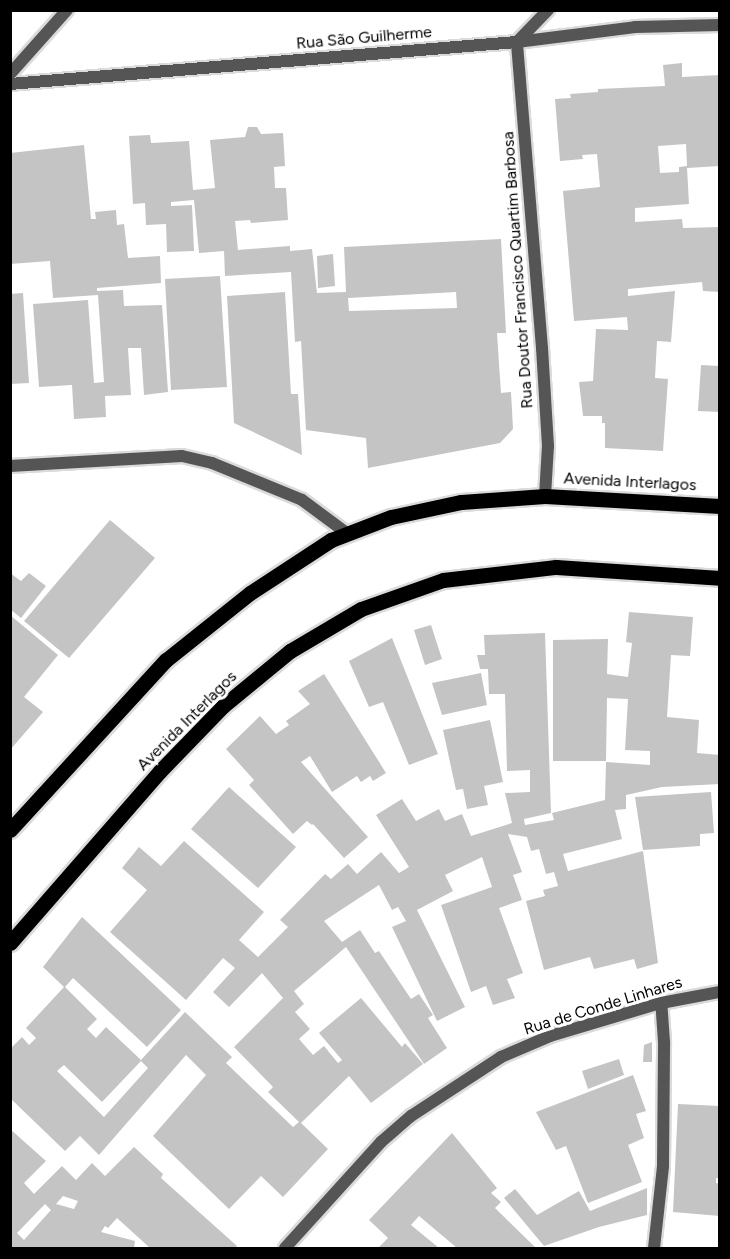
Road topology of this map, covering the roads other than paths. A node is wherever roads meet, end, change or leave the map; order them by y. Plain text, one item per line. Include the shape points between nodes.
1 (67, 10) edge
2 (548, 10) edge
3 (720, 25) edge
4 (517, 42) junction
5 (10, 74) edge
6 (10, 84) edge
7 (10, 466) edge
8 (544, 496) junction
9 (720, 506) edge
10 (348, 534) junction
11 (720, 578) edge
12 (10, 830) edge
13 (10, 943) edge
14 (720, 992) edge
15 (661, 1003) junction
16 (285, 1248) edge
17 (654, 1248) edge

1 - 5 street
2 - 4 street
3 - 4 street, Rua São Guilherme via 635,27
4 - 6 street, Rua São Guilherme
4 - 8 street, Rua Doutor Francisco Quartim Barbosa via 548,446
7 - 10 street via 182,456 212,463 302,500
8 - 9 main road, Avenida Interlagos
8 - 10 main road, Avenida Interlagos via 461,502 391,517
10 - 12 main road, Avenida Interlagos via 331,540 264,584 166,660
11 - 13 main road, Avenida Interlagos via 556,567 443,580 361,609 290,651 223,706 160,771
14 - 15 street, Rua de Conde Linhares
15 - 16 street, Rua de Conde Linhares via 550,1036 501,1057 460,1083 381,1142
15 - 17 street via 663,1166

